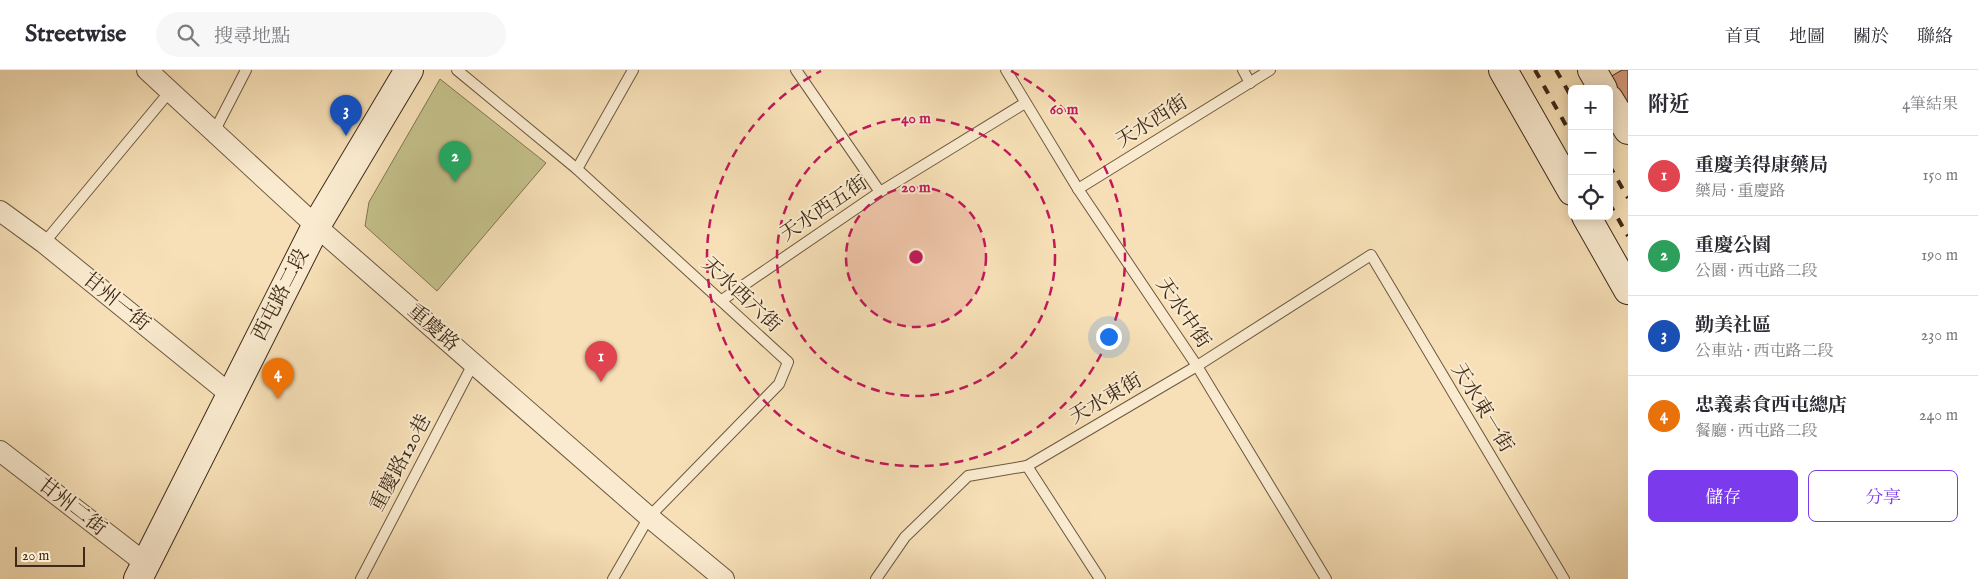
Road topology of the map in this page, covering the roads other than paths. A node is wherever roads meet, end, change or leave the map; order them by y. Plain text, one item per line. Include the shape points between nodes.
1 (147, 70) edge
2 (246, 70) edge
3 (409, 70) edge
4 (457, 70) edge
5 (633, 70) edge
6 (796, 70) edge
7 (1006, 70) edge
8 (1242, 70) edge
9 (1270, 70) edge
10 (1503, 70) edge
11 (1592, 70) edge
12 (1250, 82) junction
13 (1601, 85) edge
14 (171, 90) junction
15 (1025, 103) junction
16 (1613, 106) edge
17 (1628, 130) edge
18 (214, 132) junction
19 (578, 169) junction
20 (1568, 184) edge
21 (1078, 189) junction
22 (880, 192) junction
23 (0, 211) edge
24 (1588, 220) edge
25 (316, 226) junction
26 (44, 243) junction
27 (1371, 255) joint
28 (1628, 290) edge
29 (722, 300) junction
30 (473, 364) junction
31 (1197, 366) junction
32 (231, 394) junction
33 (0, 451) edge
34 (1027, 466) junction
35 (649, 517) junction
36 (141, 571) edge
37 (360, 579) edge
38 (613, 579) edge
39 (724, 579) edge
40 (876, 579) edge
41 (1100, 579) edge
42 (1326, 579) edge
43 (1564, 579) edge

1 - 14 street, 重慶路
2 - 18 lane
3 - 25 street, 西屯路二段
4 - 19 lane, 天水西六街
5 - 19 lane
6 - 22 lane
7 - 15 lane, 天水中街
8 - 12 lane
9 - 12 lane, 天水西街
10 - 20 street
11 - 13 street
12 - 21 lane, 天水西街
14 - 18 street, 重慶路
14 - 26 lane
15 - 21 lane, 天水中街
15 - 22 lane, 天水西五街
16 - 17 street
18 - 25 street, 重慶路
19 - 29 lane, 天水西六街
21 - 31 lane, 天水中街
22 - 29 lane, 天水西五街
23 - 26 street, 甘州一街
24 - 28 street
25 - 30 street, 重慶路
25 - 32 street, 西屯路二段
26 - 32 street, 甘州一街
27 - 31 lane, 天水東街
27 - 43 lane, 天水東一街
29 - 35 lane, 天水西六街 via 788,362 779,384
30 - 35 street, 重慶路
30 - 37 lane, 重慶路120巷
31 - 34 lane, 天水東街
31 - 42 lane, 天水中街
32 - 36 street, 西屯路二段
33 - 36 street, 甘州二街
34 - 40 lane, 天水東街 via 968,476 905,537
34 - 41 lane
35 - 38 lane, 天水西六街
35 - 39 street, 重慶路

